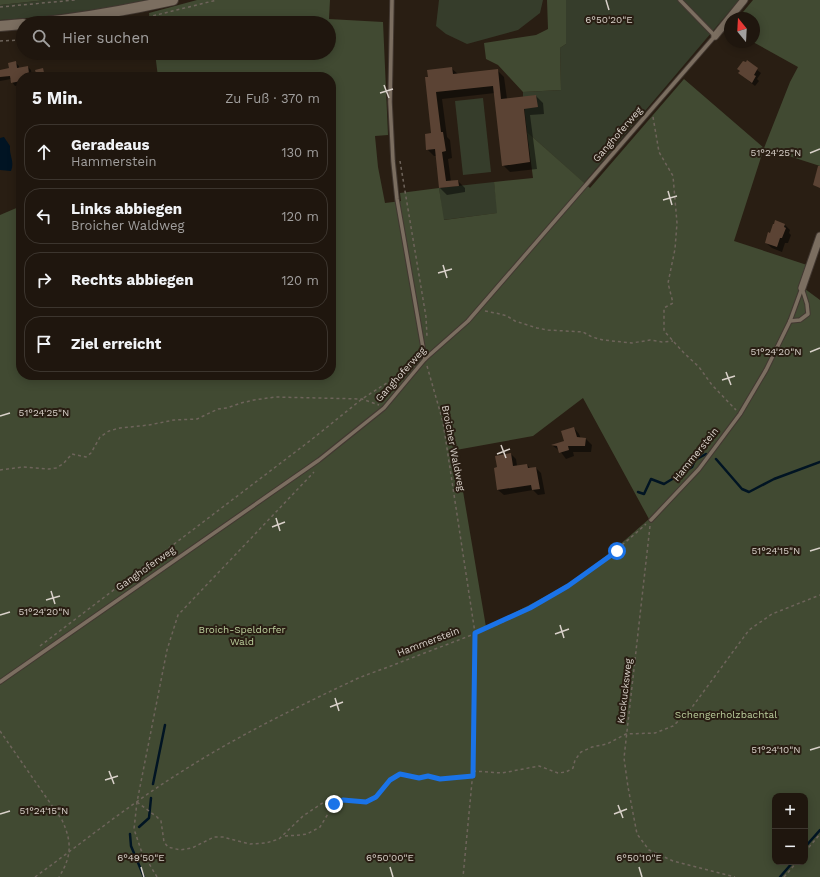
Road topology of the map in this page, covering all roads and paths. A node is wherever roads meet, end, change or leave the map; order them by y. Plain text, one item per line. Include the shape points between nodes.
1 (75, 0) edge
2 (173, 0) edge
3 (217, 0) edge
4 (392, 0) edge
5 (680, 0) edge
6 (744, 0) edge
7 (0, 7) edge
8 (93, 16) edge
9 (152, 16) edge
10 (16, 25) edge
11 (0, 26) edge
12 (714, 36) junction
13 (16, 40) edge
14 (0, 41) edge
15 (652, 110) junction
16 (399, 159) dead end
17 (820, 236) edge
18 (802, 288) junction
19 (477, 311) junction
20 (790, 321) junction
21 (427, 340) dead end
22 (673, 341) junction
23 (424, 359) junction
24 (412, 367) dead end
25 (362, 399) junction
26 (384, 408) junction
27 (740, 414) junction
28 (319, 460) junction
29 (0, 470) edge
30 (651, 520) junction
31 (820, 595) edge
32 (475, 633) junction
33 (38, 648) dead end
34 (0, 682) edge
35 (0, 731) edge
36 (626, 734) junction
37 (473, 771) junction
38 (473, 776) junction
39 (343, 800) junction
40 (136, 802) junction
41 (820, 834) edge
42 (283, 836) junction
43 (808, 848) edge
44 (70, 851) junction
45 (794, 865) edge
46 (35, 877) edge
47 (59, 877) edge
48 (157, 877) edge
49 (463, 877) edge
50 (735, 877) edge
51 (784, 877) edge

1 - 7 path
2 - 8 main road
3 - 9 path
4 - 23 lane via 390,102 393,161
5 - 12 lane
6 - 12 street, Ganghoferweg
10 - 11 main road
12 - 15 lane, Ganghoferweg
13 - 14 path
15 - 19 lane, Ganghoferweg
15 - 22 path via 659,152 673,176 677,223 668,283 672,303 664,308 664,331
16 - 21 path via 426,317
17 - 18 street, Hammerstein
18 - 20 lane, Hammerstein
18 - 20 lane via 808,314 800,320
19 - 22 path via 500,314 515,322 537,328 583,332 592,337 616,342
19 - 23 lane, Ganghoferweg
20 - 27 lane, Hammerstein via 766,370
22 - 27 path
23 - 26 lane, Ganghoferweg
23 - 32 path, Broicher Waldweg via 443,422
24 - 25 path
25 - 26 path
25 - 29 path via 275,397 254,400 218,409 198,419 174,420 109,431 100,437 86,457 72,454 56,468 23,467
25 - 33 path
26 - 28 lane, Ganghoferweg
27 - 30 lane, Hammerstein via 699,469
28 - 34 lane, Ganghoferweg
28 - 40 path via 317,468 178,615 167,650
30 - 32 path, Hammerstein via 617,551 568,586 530,608
30 - 36 path, Kuckucksweg
31 - 36 path, Kuckucksweg via 772,614 749,630 690,710 674,726 654,733
32 - 37 path, Broicher Waldweg
32 - 40 path, Hammerstein via 352,681 271,721 189,767
35 - 44 path via 62,820 68,834
36 - 37 path via 607,744 580,752 572,768 566,772 558,773 539,766 502,773
36 - 50 path via 624,758 637,834 649,850 673,861
37 - 38 path, Broicher Waldweg
38 - 39 path via 440,779 400,774 390,780 376,797 366,802
38 - 49 path, Broicher Waldweg
39 - 42 path via 334,798 319,805 303,816
39 - 42 path via 334,804 320,827 300,836
40 - 42 path via 161,821 164,842 168,847 180,850 192,848 214,837 250,844 266,843
40 - 44 path, Hammerstein
40 - 48 path via 134,829 141,850
41 - 43 path
44 - 46 path, Hammerstein
44 - 47 path
45 - 51 path

